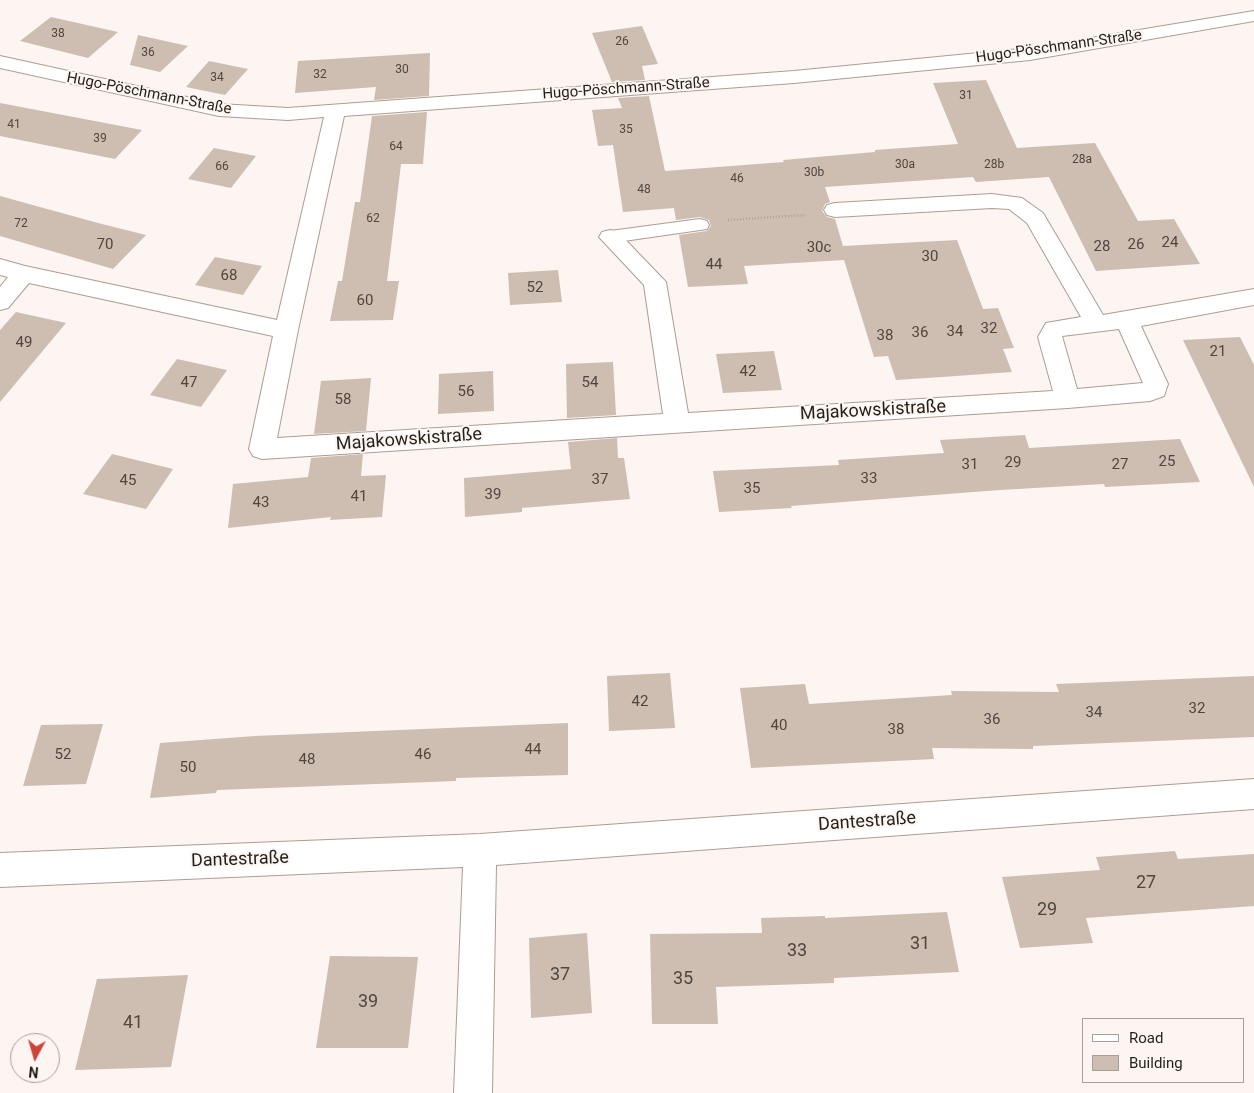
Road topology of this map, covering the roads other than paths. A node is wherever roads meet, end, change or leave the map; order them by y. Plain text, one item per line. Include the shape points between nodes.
1 (1254, 16) edge
2 (0, 62) edge
3 (335, 111) junction
4 (835, 210) road end
5 (700, 225) road end
6 (610, 237) joint
7 (0, 267) edge
8 (24, 274) junction
9 (1254, 298) edge
10 (0, 302) edge
11 (1127, 320) junction
12 (1096, 323) junction
13 (286, 330) junction
14 (1068, 399) junction
15 (677, 422) junction
16 (1254, 794) edge
17 (480, 850) junction
18 (0, 870) edge
19 (473, 1093) edge

1 - 3 street, Hugo-Pöschmann-Straße via 1030,54 794,77
2 - 3 street, Hugo-Pöschmann-Straße via 219,110 288,114
3 - 13 street, Majakowskistraße
4 - 12 street via 1014,202 1035,218
5 - 6 lane
6 - 15 street via 655,282
7 - 8 street
8 - 10 street
8 - 13 street
9 - 11 street
11 - 12 street
11 - 14 street, Majakowskistraße via 1156,384 1155,389
12 - 14 street via 1054,329 1050,337
13 - 15 street, Majakowskistraße via 262,449
14 - 15 street, Majakowskistraße
16 - 17 street, Dantestraße
17 - 18 street, Dantestraße
17 - 19 street

